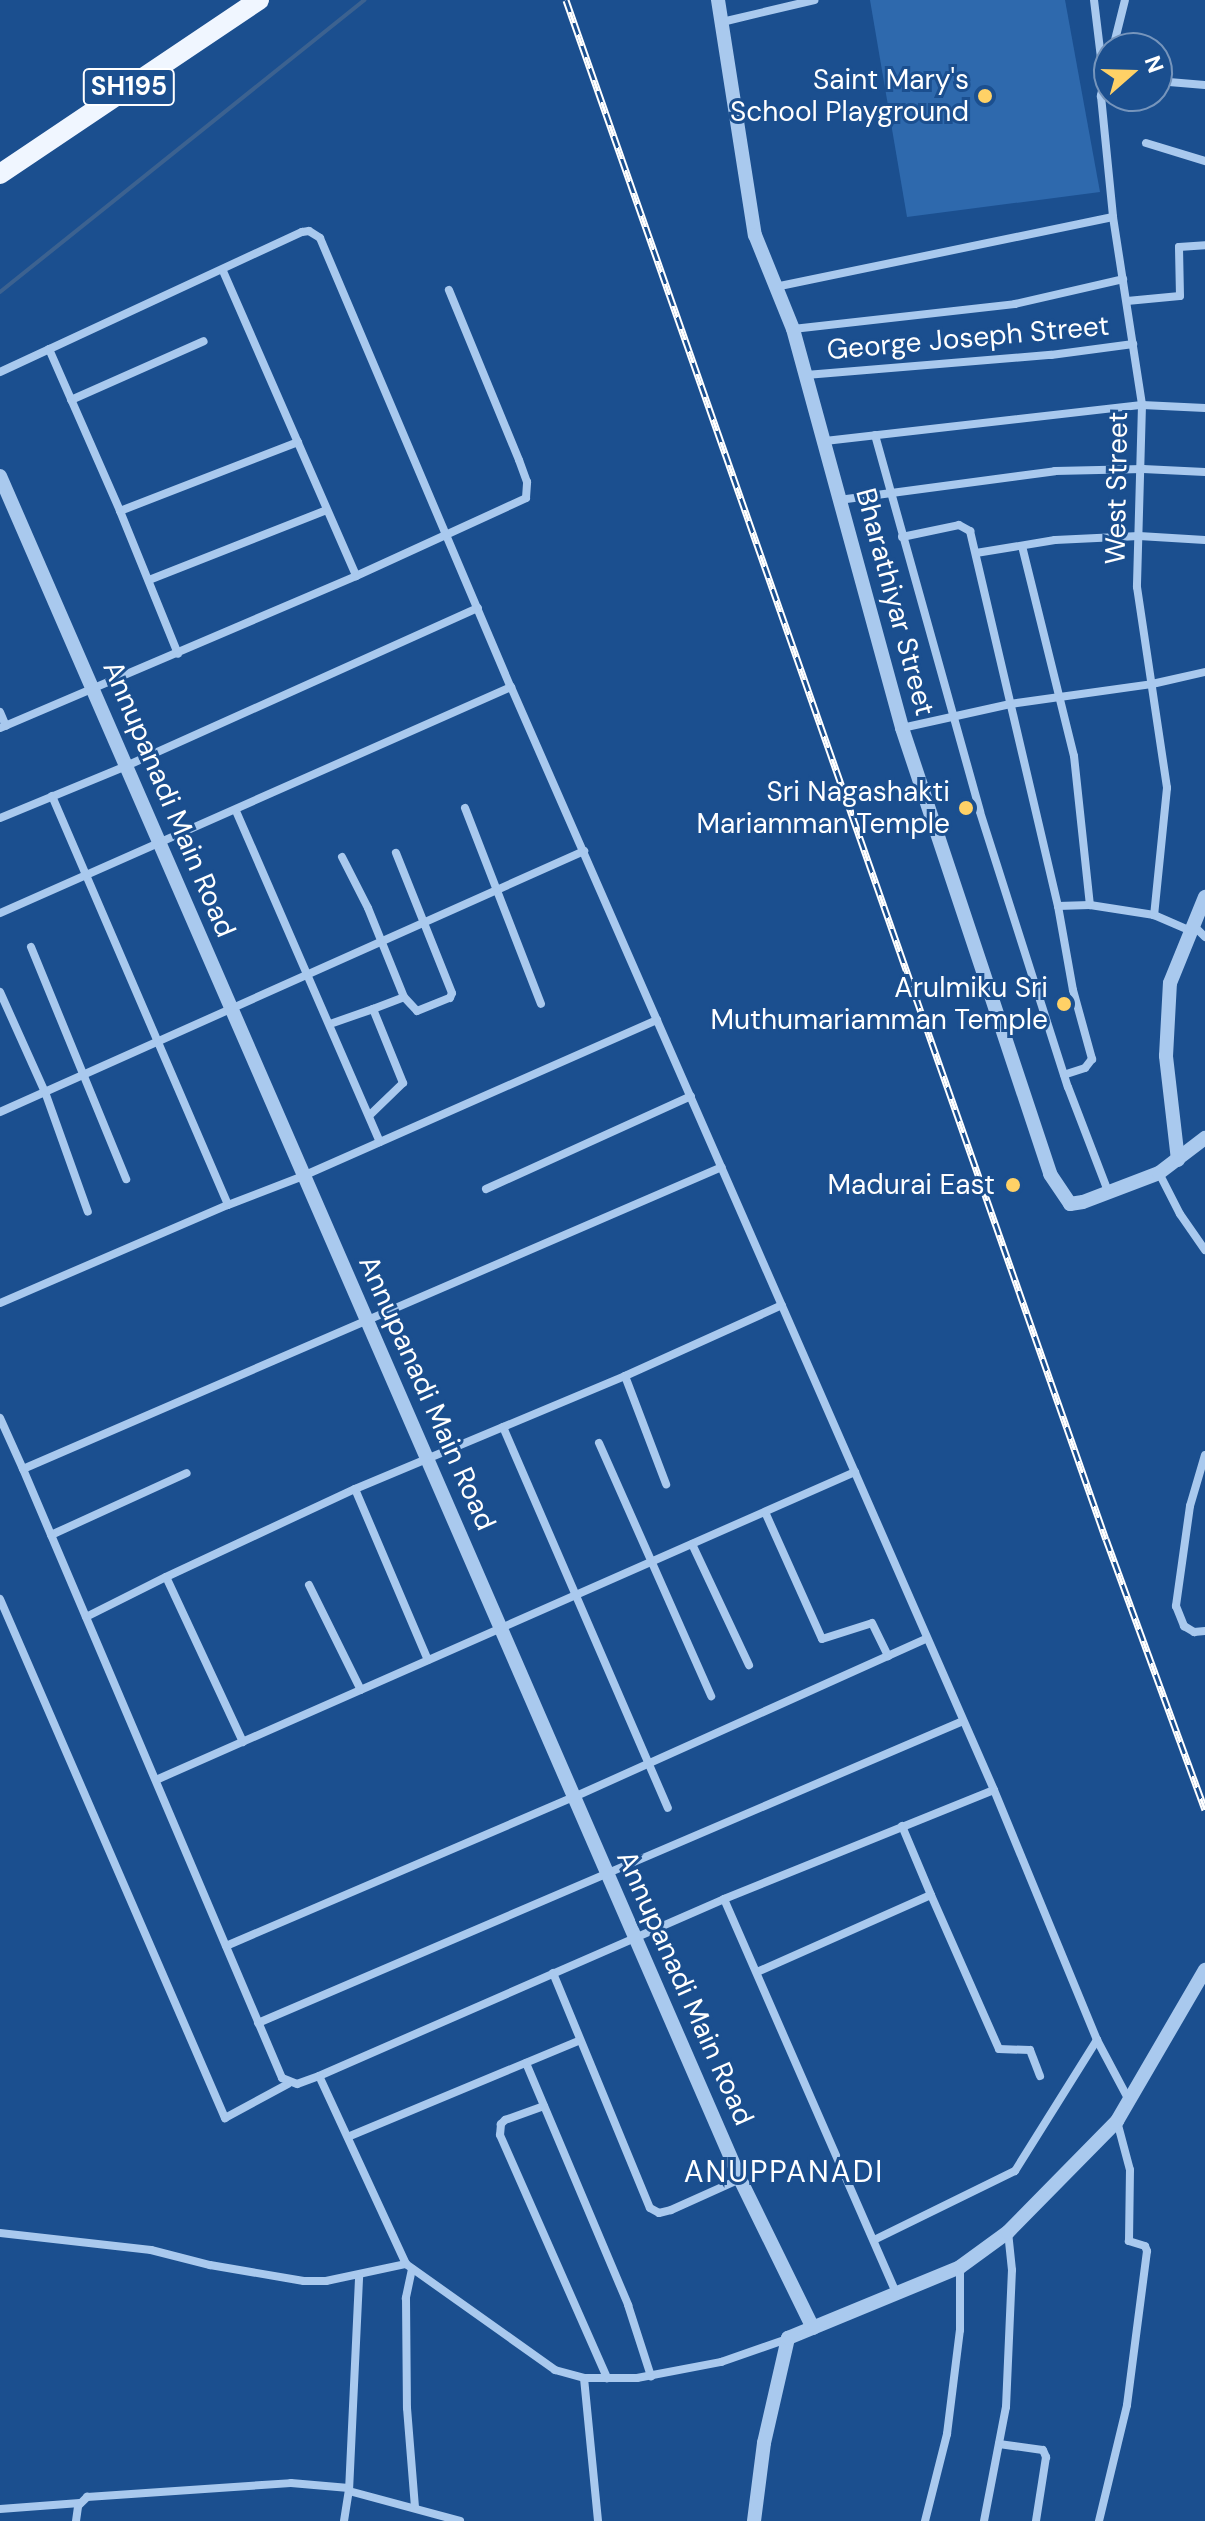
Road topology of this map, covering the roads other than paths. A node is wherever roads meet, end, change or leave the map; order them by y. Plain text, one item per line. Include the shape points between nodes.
1 (259, 0) edge
2 (718, 0) edge
3 (814, 0) edge
4 (1094, 0) edge
5 (1125, 0) edge
6 (722, 22) junction
7 (1099, 32) edge
8 (1117, 32) edge
9 (1173, 82) edge
10 (1205, 85) edge
11 (1103, 112) edge
12 (1146, 143) dead end
13 (1205, 161) edge
14 (0, 174) edge
15 (1113, 217) junction
16 (1205, 245) edge
17 (223, 271) junction
18 (1123, 279) junction
19 (774, 287) junction
20 (449, 290) dead end
21 (1127, 301) junction
22 (793, 329) junction
23 (204, 341) dead end
24 (1133, 344) junction
25 (49, 349) junction
26 (0, 372) edge
27 (806, 375) junction
28 (71, 400) junction
29 (1142, 405) junction
30 (1205, 408) edge
31 (875, 435) junction
32 (825, 441) junction
33 (298, 442) junction
34 (1143, 469) junction
35 (1205, 472) edge
36 (0, 476) edge
37 (890, 491) junction
38 (839, 500) junction
39 (327, 510) junction
40 (120, 511) junction
41 (1139, 536) junction
42 (446, 537) junction
43 (902, 537) junction
44 (1205, 540) edge
45 (1022, 546) junction
46 (976, 553) junction
47 (356, 576) junction
48 (149, 580) junction
49 (478, 608) junction
50 (178, 654) junction
51 (1205, 672) edge
52 (1152, 684) junction
53 (511, 687) junction
54 (94, 688) junction
55 (1062, 699) junction
56 (1010, 704) junction
57 (0, 712) edge
58 (951, 717) junction
59 (3, 727) edge
60 (902, 728) junction
61 (124, 767) junction
62 (52, 796) junction
63 (465, 808) dead end
64 (236, 811) junction
65 (0, 818) edge
66 (158, 845) junction
67 (584, 851) junction
68 (396, 853) dead end
69 (342, 857) dead end
70 (87, 876) junction
71 (494, 891) junction
72 (1205, 897) edge
73 (1090, 905) junction
74 (1058, 906) junction
75 (0, 913) edge
76 (1154, 915) junction
77 (423, 924) junction
78 (1196, 931) edge
79 (381, 943) junction
80 (31, 947) dead end
81 (309, 975) junction
82 (0, 992) edge
83 (404, 997) junction
84 (541, 1004) dead end
85 (373, 1009) junction
86 (230, 1011) junction
87 (657, 1020) junction
88 (330, 1024) junction
89 (160, 1042) junction
90 (1064, 1075) junction
91 (83, 1076) junction
92 (45, 1092) junction
93 (691, 1096) junction
94 (0, 1112) edge
95 (369, 1116) junction
96 (1205, 1138) edge
97 (380, 1142) junction
98 (1178, 1160) junction
99 (722, 1167) junction
100 (1159, 1173) junction
101 (303, 1176) junction
102 (126, 1179) dead end
103 (486, 1189) dead end
104 (1109, 1194) junction
105 (228, 1205) junction
106 (88, 1212) dead end
107 (1205, 1248) edge
108 (0, 1303) edge
109 (782, 1305) junction
110 (365, 1319) junction
111 (625, 1376) junction
112 (0, 1418) edge
113 (503, 1427) junction
114 (599, 1443) dead end
115 (1205, 1455) edge
116 (427, 1458) junction
117 (23, 1469) junction
118 (855, 1472) junction
119 (187, 1473) dead end
120 (666, 1484) dead end
121 (355, 1489) junction
122 (765, 1512) junction
123 (51, 1535) junction
124 (692, 1544) junction
125 (653, 1561) junction
126 (166, 1577) junction
127 (309, 1585) dead end
128 (577, 1595) junction
129 (0, 1599) edge
130 (86, 1617) junction
131 (502, 1628) junction
132 (1205, 1631) edge
133 (927, 1638) junction
134 (888, 1656) junction
135 (428, 1660) junction
136 (749, 1665) dead end
137 (361, 1690) junction
138 (711, 1696) dead end
139 (963, 1721) junction
140 (243, 1742) junction
141 (648, 1764) junction
142 (156, 1780) junction
143 (994, 1790) junction
144 (574, 1797) junction
145 (668, 1808) dead end
146 (902, 1826) junction
147 (608, 1876) junction
148 (931, 1895) junction
149 (724, 1899) junction
150 (635, 1940) junction
151 (226, 1946) junction
152 (1205, 1970) edge
153 (757, 1972) junction
154 (553, 1973) junction
155 (258, 2023) junction
156 (1097, 2040) junction
157 (578, 2041) junction
158 (526, 2063) junction
159 (319, 2076) junction
160 (1040, 2076) dead end
161 (288, 2084) junction
162 (1130, 2103) junction
163 (544, 2106) junction
164 (1117, 2121) junction
165 (350, 2136) junction
166 (740, 2179) junction
167 (1008, 2232) junction
168 (0, 2233) edge
169 (874, 2240) junction
170 (409, 2266) junction
171 (960, 2267) junction
172 (359, 2275) junction
173 (897, 2295) junction
174 (813, 2328) junction
175 (788, 2338) junction
176 (651, 2376) junction
177 (584, 2378) junction
178 (607, 2378) junction
179 (999, 2444) junction
180 (349, 2490) junction
181 (80, 2503) junction
182 (415, 2508) junction
183 (0, 2509) edge
184 (76, 2521) edge
185 (344, 2521) edge
186 (460, 2521) edge
187 (598, 2521) edge
188 (754, 2521) edge
189 (925, 2521) edge
190 (984, 2521) edge
191 (1036, 2521) edge
192 (1099, 2521) edge

1 - 14 main road, SH195
2 - 6 street, Bharathiyar Street
3 - 6 street
4 - 7 street
5 - 8 street
6 - 19 street, Bharathiyar Street via 755,235
9 - 10 street
11 - 15 street, West Street
12 - 13 street
15 - 18 street, West Street
15 - 19 street
16 - 21 street via 1179,247 1180,296
17 - 25 street
17 - 33 street
17 - 42 street via 302,232 320,238
18 - 21 street, West Street
18 - 22 street via 1015,304
19 - 22 street, Bharathiyar Street
20 - 42 street via 528,490 521,503
21 - 24 street, West Street
22 - 27 street, Bharathiyar Street
23 - 28 street
24 - 27 street, George Joseph Street
24 - 29 street, West Street
25 - 26 street
25 - 28 street
27 - 32 street, Bharathiyar Street
28 - 40 street
29 - 30 street
29 - 31 street
29 - 34 street, West Street
31 - 32 street
31 - 37 street
32 - 38 street, Bharathiyar Street
33 - 39 street
33 - 40 street
34 - 35 street
34 - 37 street via 1055,471
34 - 41 street, West Street
36 - 54 street, Annupanadi Main Road
37 - 38 street
37 - 43 street
38 - 60 street, Bharathiyar Street
39 - 47 street
39 - 48 street
40 - 48 street
41 - 44 street
41 - 45 street
41 - 52 street, West Street via 1137,587
42 - 47 street
42 - 49 street
43 - 46 street via 965,525
43 - 58 street
45 - 46 street
45 - 55 street
46 - 56 street
47 - 50 street
48 - 50 street
49 - 53 street
49 - 61 street
50 - 54 street
51 - 52 street
52 - 55 street
52 - 76 street, West Street via 1167,788
53 - 64 street
53 - 67 street
54 - 59 street
54 - 61 street, Annupanadi Main Road
55 - 56 street
55 - 73 street via 1082,808
56 - 58 street
56 - 74 street
57 - 59 street
58 - 60 street
58 - 90 street
60 - 104 street, Bharathiyar Street via 1050,1174 1070,1204
61 - 62 street
61 - 66 street, Annupanadi Main Road
62 - 65 street
62 - 70 street
63 - 71 street
64 - 66 street
64 - 81 street
66 - 70 street
66 - 86 street, Annupanadi Main Road
67 - 71 street
67 - 87 street
68 - 77 street
69 - 79 street
70 - 75 street
70 - 89 street
71 - 77 street
71 - 84 street
72 - 78 street
73 - 74 street
73 - 76 street
74 - 90 street via 1092,1059 1085,1068
76 - 78 street
77 - 79 street
77 - 83 street via 452,993 417,1011
78 - 98 street via 1173,969 1167,1018
79 - 81 street
79 - 83 street
80 - 91 street
81 - 86 street
81 - 88 street
82 - 92 street
83 - 85 street
85 - 88 street
85 - 95 street via 403,1083
86 - 89 street
86 - 101 street, Annupanadi Main Road
87 - 93 street
87 - 97 street
88 - 95 street
89 - 91 street
89 - 105 street
90 - 104 street
91 - 92 street
91 - 102 street
92 - 94 street
92 - 106 street
93 - 99 street
93 - 103 street
95 - 97 street
96 - 98 street
97 - 101 street
98 - 100 street
99 - 109 street
99 - 110 street
100 - 104 street
100 - 107 street
101 - 105 street
101 - 110 street, Annupanadi Main Road
105 - 108 street
109 - 111 street
109 - 118 street
110 - 116 street, Annupanadi Main Road
110 - 117 street
111 - 113 street
111 - 120 street
112 - 117 street
113 - 116 street
113 - 128 street
114 - 125 street
115 - 132 street via 1190,1506 1176,1606 1184,1626
116 - 121 street
116 - 131 street, Annupanadi Main Road
117 - 123 street
118 - 122 street
118 - 133 street
119 - 123 street
121 - 126 street
121 - 135 street
122 - 124 street
122 - 134 street via 822,1639 872,1623
123 - 130 street
124 - 125 street
124 - 136 street
125 - 128 street
125 - 138 street
126 - 130 street
126 - 140 street
127 - 137 street
128 - 131 street
128 - 141 street
129 - 161 street via 225,2118
130 - 142 street
131 - 135 street
131 - 144 street, Annupanadi Main Road
133 - 134 street
133 - 139 street
134 - 141 street
135 - 137 street
137 - 140 street
139 - 143 street
139 - 147 street
140 - 142 street
141 - 144 street
141 - 145 street
142 - 151 street
143 - 146 street
143 - 156 street
144 - 147 street, Annupanadi Main Road
144 - 151 street
146 - 148 street
146 - 149 street
147 - 150 street, Annupanadi Main Road
147 - 155 street
148 - 153 street
148 - 160 street via 997,2044 1004,2050 1030,2050
149 - 150 street
149 - 153 street
150 - 154 street
150 - 166 street, Annupanadi Main Road
151 - 155 street
152 - 162 street
153 - 169 street
154 - 157 street
154 - 159 street
155 - 161 street
156 - 162 street
156 - 169 street via 1015,2171
157 - 158 street
157 - 166 street via 650,2208 659,2213 671,2210
158 - 163 street
158 - 165 street
159 - 161 street
159 - 165 street
162 - 164 street
163 - 176 street via 628,2305
163 - 178 street via 505,2120 500,2135
164 - 167 street
164 - 192 street via 1130,2170 1129,2241 1147,2251 1127,2405
165 - 170 street
166 - 174 street, Annupanadi Main Road
167 - 171 street
167 - 179 street via 1006,2407
168 - 172 street via 151,2250 304,2281
169 - 173 street
170 - 172 street
170 - 177 street via 555,2370
170 - 182 street via 407,2408
171 - 173 street
171 - 189 street via 960,2330 947,2434
172 - 180 street
173 - 174 street
174 - 175 street
175 - 176 street via 721,2362
175 - 188 street via 764,2443
176 - 178 street
177 - 178 street
177 - 187 street
179 - 190 street
179 - 191 street via 1043,2450
180 - 181 street via 279,2483 87,2497
180 - 182 street
180 - 185 street
181 - 183 street
181 - 184 street
182 - 186 street

